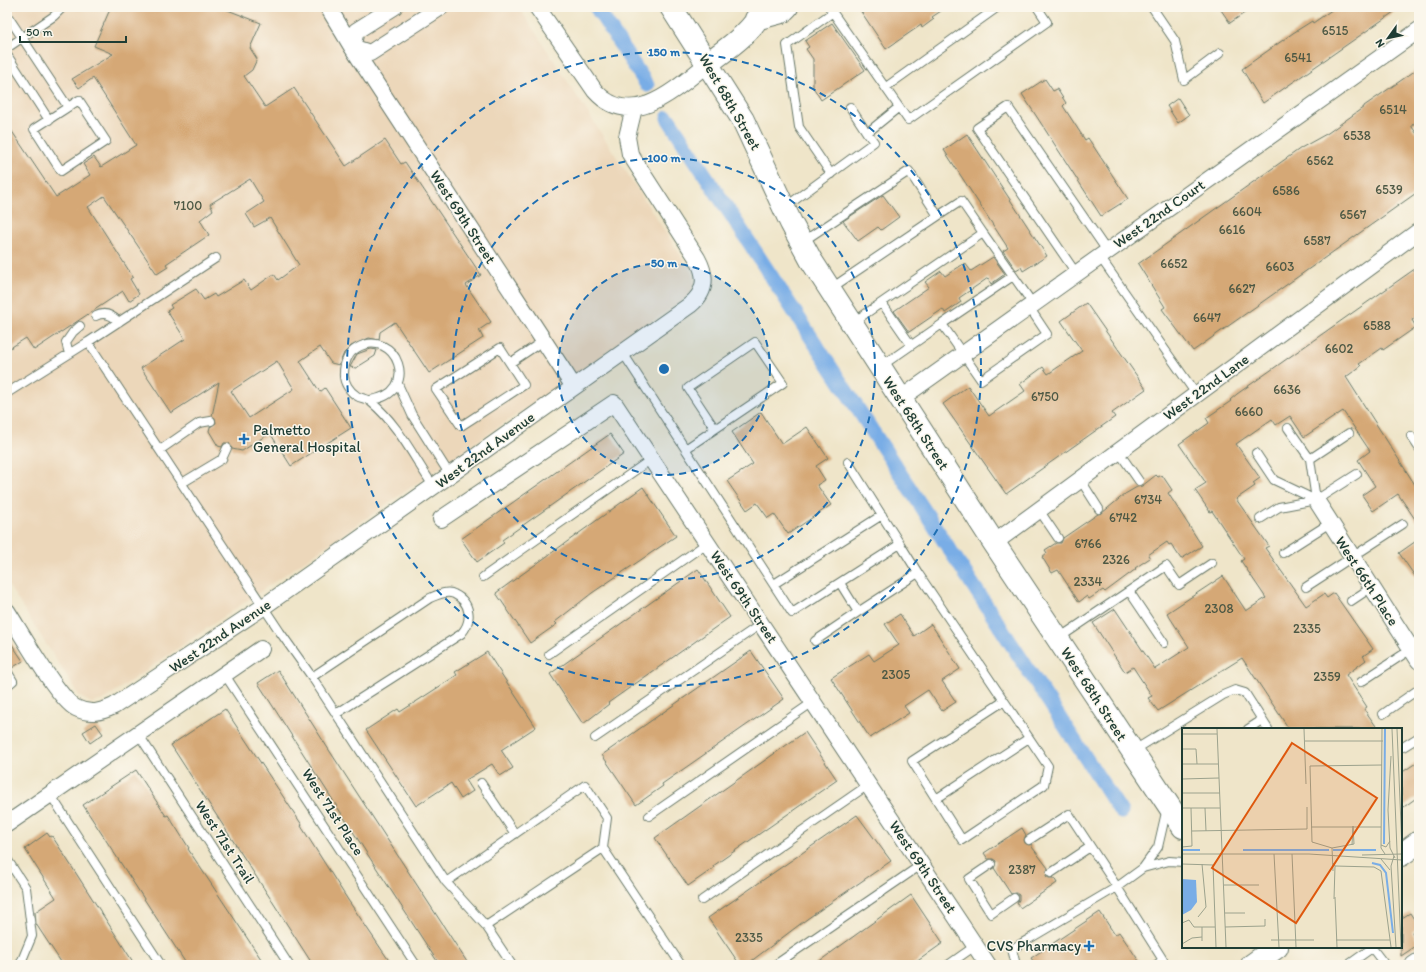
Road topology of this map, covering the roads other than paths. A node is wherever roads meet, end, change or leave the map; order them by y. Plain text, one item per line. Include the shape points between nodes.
1 (62, 7) edge
2 (328, 7) edge
3 (394, 7) edge
4 (441, 7) edge
5 (537, 7) edge
6 (671, 7) edge
7 (788, 7) edge
8 (997, 7) edge
9 (1037, 7) edge
10 (1152, 7) edge
11 (831, 9) edge
12 (760, 13) edge
13 (7, 15) edge
14 (1419, 30) edge
15 (22, 38) junction
16 (352, 47) junction
17 (7, 48) edge
18 (1220, 53) dead end
19 (7, 55) edge
20 (708, 63) junction
21 (886, 87) junction
22 (68, 107) junction
23 (850, 107) dead end
24 (899, 107) junction
25 (634, 108) junction
26 (48, 120) junction
27 (867, 133) junction
28 (831, 174) junction
29 (784, 208) junction
30 (938, 216) junction
31 (1419, 231) edge
32 (983, 233) junction
33 (802, 243) junction
34 (1103, 254) junction
35 (216, 258) dead end
36 (1076, 273) junction
37 (1014, 276) junction
38 (829, 289) junction
39 (882, 303) junction
40 (1031, 306) junction
41 (96, 316) dead end
42 (120, 322) junction
43 (851, 324) junction
44 (942, 324) junction
45 (80, 326) dead end
46 (543, 341) junction
47 (88, 342) junction
48 (911, 345) junction
49 (623, 353) junction
50 (69, 354) junction
51 (963, 354) junction
52 (510, 363) junction
53 (880, 367) junction
54 (398, 384) junction
55 (574, 387) junction
56 (7, 393) edge
57 (1196, 394) junction
58 (900, 399) junction
59 (370, 400) junction
60 (211, 421) dead end
61 (1288, 428) dead end
62 (715, 429) junction
63 (1349, 433) dead end
64 (1411, 436) dead end
65 (227, 448) dead end
66 (687, 448) junction
67 (1419, 448) edge
68 (160, 450) junction
69 (1118, 452) junction
70 (1256, 453) dead end
71 (653, 458) junction
72 (1310, 459) junction
73 (848, 462) dead end
74 (1357, 474) dead end
75 (450, 475) junction
76 (1080, 479) junction
77 (1139, 481) dead end
78 (182, 483) junction
79 (434, 487) junction
80 (1316, 500) junction
81 (1099, 509) dead end
82 (1039, 510) junction
83 (882, 515) junction
84 (441, 519) dead end
85 (1260, 519) dead end
86 (1330, 523) junction
87 (1403, 524) dead end
88 (1058, 538) dead end
89 (994, 542) junction
90 (707, 543) junction
91 (900, 544) junction
92 (1283, 553) dead end
93 (1352, 557) junction
94 (1212, 563) dead end
95 (918, 574) junction
96 (483, 577) dead end
97 (840, 583) junction
98 (774, 584) junction
99 (1306, 587) dead end
100 (1372, 587) junction
101 (1129, 591) junction
102 (1351, 601) dead end
103 (264, 607) junction
104 (7, 611) edge
105 (858, 612) junction
106 (761, 624) junction
107 (1058, 639) junction
108 (815, 641) dead end
109 (1164, 643) dead end
110 (261, 649) dead end
111 (1416, 652) edge
112 (549, 654) dead end
113 (7, 671) edge
114 (225, 675) junction
115 (312, 677) junction
116 (1361, 682) dead end
117 (7, 686) edge
118 (1419, 689) edge
119 (1004, 701) junction
120 (813, 702) junction
121 (336, 714) junction
122 (1383, 714) dead end
123 (1262, 720) junction
124 (1250, 728) edge
125 (1267, 728) edge
126 (139, 735) junction
127 (1419, 737) edge
128 (595, 738) dead end
129 (1029, 738) junction
130 (1403, 747) dead end
131 (1132, 752) junction
132 (481, 783) dead end
133 (868, 785) junction
134 (50, 794) junction
135 (936, 799) junction
136 (1168, 803) junction
137 (649, 816) dead end
138 (7, 824) edge
139 (1182, 825) edge
140 (515, 834) junction
141 (1029, 840) dead end
142 (1419, 842) edge
143 (1090, 847) junction
144 (604, 848) junction
145 (1402, 854) edge
146 (7, 859) edge
147 (1182, 862) edge
148 (991, 864) dead end
149 (921, 865) junction
150 (1143, 868) junction
151 (1051, 873) dead end
152 (446, 882) junction
153 (1117, 887) junction
154 (1014, 898) dead end
155 (702, 900) dead end
156 (486, 926) junction
157 (975, 946) junction
158 (1419, 961) edge
159 (20, 965) edge
160 (161, 965) edge
161 (289, 965) edge
162 (416, 965) edge
163 (512, 965) edge
164 (681, 965) edge
165 (775, 965) edge
166 (948, 965) edge
167 (988, 965) edge
168 (1016, 965) edge
169 (1156, 965) edge
170 (1348, 965) edge
171 (1385, 965) edge
172 (1413, 965) edge

1 - 15 lane via 54,16
2 - 16 street, West 69th Street
3 - 16 street via 356,31
4 - 16 street via 370,53
5 - 25 street via 598,94 611,103
6 - 20 main road, West 68th Street
7 - 12 main road via 782,12
8 - 21 lane
9 - 24 lane via 1047,22 908,120
10 - 18 lane via 1175,41 1184,80
11 - 21 lane
11 - 28 lane via 787,45 799,127
12 - 20 main road via 739,39
13 - 15 lane
14 - 34 street, West 22nd Court
15 - 17 lane
15 - 22 lane
16 - 46 street, West 69th Street
19 - 26 lane
20 - 25 street via 671,92 645,106
20 - 29 main road, West 68th Street via 752,136
21 - 24 lane
22 - 26 lane
22 - 26 lane via 78,100 106,141 61,171 34,129
23 - 27 lane
24 - 27 lane
25 - 49 street, West 22nd Avenue via 627,138 630,154 697,258 705,282 696,301
27 - 28 lane via 874,142
28 - 29 lane
29 - 33 main road, West 68th Street
30 - 32 lane via 961,201
30 - 33 lane via 909,171
30 - 38 lane
31 - 57 street, West 22nd Lane
32 - 37 lane
32 - 39 lane
33 - 38 main road, West 68th Street
34 - 36 street, West 22nd Court
34 - 36 lane via 1008,106 977,128
34 - 57 lane
35 - 42 lane
36 - 40 street, West 22nd Court
37 - 40 lane
37 - 44 lane
38 - 43 main road, West 68th Street
39 - 43 lane
39 - 48 lane
40 - 51 street, West 22nd Court
40 - 51 lane via 1047,334 981,380
41 - 42 lane via 112,316
42 - 47 lane
43 - 53 main road, West 68th Street
44 - 48 lane
44 - 51 lane
45 - 50 lane via 66,342
46 - 52 lane
46 - 55 street, West 69th Street
47 - 50 lane
47 - 68 lane
48 - 53 lane
49 - 55 street, West 22nd Avenue
49 - 66 lane
50 - 56 lane
51 - 58 street, West 22nd Court
52 - 52 lane via 524,385 461,426 436,389 500,348
53 - 58 main road, West 68th Street
54 - 59 lane via 391,393 381,399
54 - 59 lane via 400,371 397,358 388,349 376,344 363,345 352,351 345,362 343,375 348,387 357,396
54 - 75 lane via 412,415
55 - 75 street, West 22nd Avenue
57 - 69 street, West 22nd Lane
58 - 89 main road, West 68th Street
59 - 79 lane via 390,420
60 - 68 lane via 199,424
61 - 72 lane
62 - 62 lane via 688,388 756,342 783,383
62 - 66 lane
63 - 72 lane
64 - 67 lane
65 - 78 lane via 222,458
66 - 98 lane
68 - 78 lane
69 - 76 street, West 22nd Lane
69 - 77 lane
70 - 80 lane via 1274,480
71 - 84 street, West 69th Street via 614,403
71 - 90 street, West 69th Street
71 - 96 lane
72 - 80 lane
73 - 83 lane
74 - 80 lane
75 - 79 street, West 22nd Avenue
76 - 81 lane
76 - 82 street, West 22nd Lane
78 - 103 lane
79 - 103 street, West 22nd Avenue
80 - 85 lane via 1278,507
80 - 86 street, West 66th Place
82 - 88 lane
82 - 89 street, West 22nd Lane
83 - 91 lane
83 - 98 lane
86 - 92 lane
86 - 93 street, West 66th Place
87 - 93 lane
89 - 107 main road, West 68th Street
90 - 106 street, West 69th Street
90 - 112 lane
91 - 95 lane
91 - 97 lane
93 - 99 lane
93 - 100 street, West 66th Place
94 - 101 lane via 1179,586 1166,566
95 - 105 lane
95 - 119 lane
97 - 98 lane via 792,613
97 - 105 lane
100 - 102 lane
100 - 111 street, West 66th Place
101 - 107 lane
101 - 109 lane
103 - 104 street, West 22nd Avenue via 114,706 100,712 75,708 62,696
103 - 115 lane
105 - 108 lane
106 - 120 street, West 69th Street
106 - 128 lane
107 - 131 main road, West 68th Street
110 - 114 street
111 - 116 lane
113 - 117 lane via 14,681
114 - 126 street
114 - 162 lane, West 71st Place
115 - 121 lane
115 - 121 lane via 430,598 442,593 454,593 462,600 469,612 470,621 461,634
118 - 122 lane
119 - 129 lane
119 - 135 lane via 912,761
120 - 133 street, West 69th Street
120 - 137 lane
121 - 152 lane
123 - 124 lane
123 - 125 lane
123 - 131 lane via 1245,693 1235,690
126 - 134 street
126 - 161 lane, West 71st Trail
127 - 130 lane
129 - 135 lane
129 - 135 lane via 1048,766 1044,784 962,840
131 - 136 main road, West 68th Street
132 - 140 lane
133 - 149 street, West 69th Street
133 - 155 lane
134 - 138 street
134 - 160 lane
136 - 139 main road, West 68th Street
136 - 150 lane via 1158,847
140 - 144 lane via 585,785 607,818
140 - 152 lane
141 - 143 lane via 1069,814
142 - 145 main road
143 - 151 lane
143 - 153 lane
144 - 156 lane
144 - 164 lane
146 - 159 lane via 26,888 30,912 32,936
147 - 150 lane via 1169,861
148 - 154 lane via 969,879 991,914
149 - 157 street, West 69th Street
149 - 165 lane
150 - 153 lane
152 - 156 lane
153 - 168 lane via 1012,949
153 - 169 lane via 1163,960
156 - 163 lane
157 - 166 lane
157 - 167 street, West 69th Street
158 - 172 street
170 - 171 lane via 1372,948

